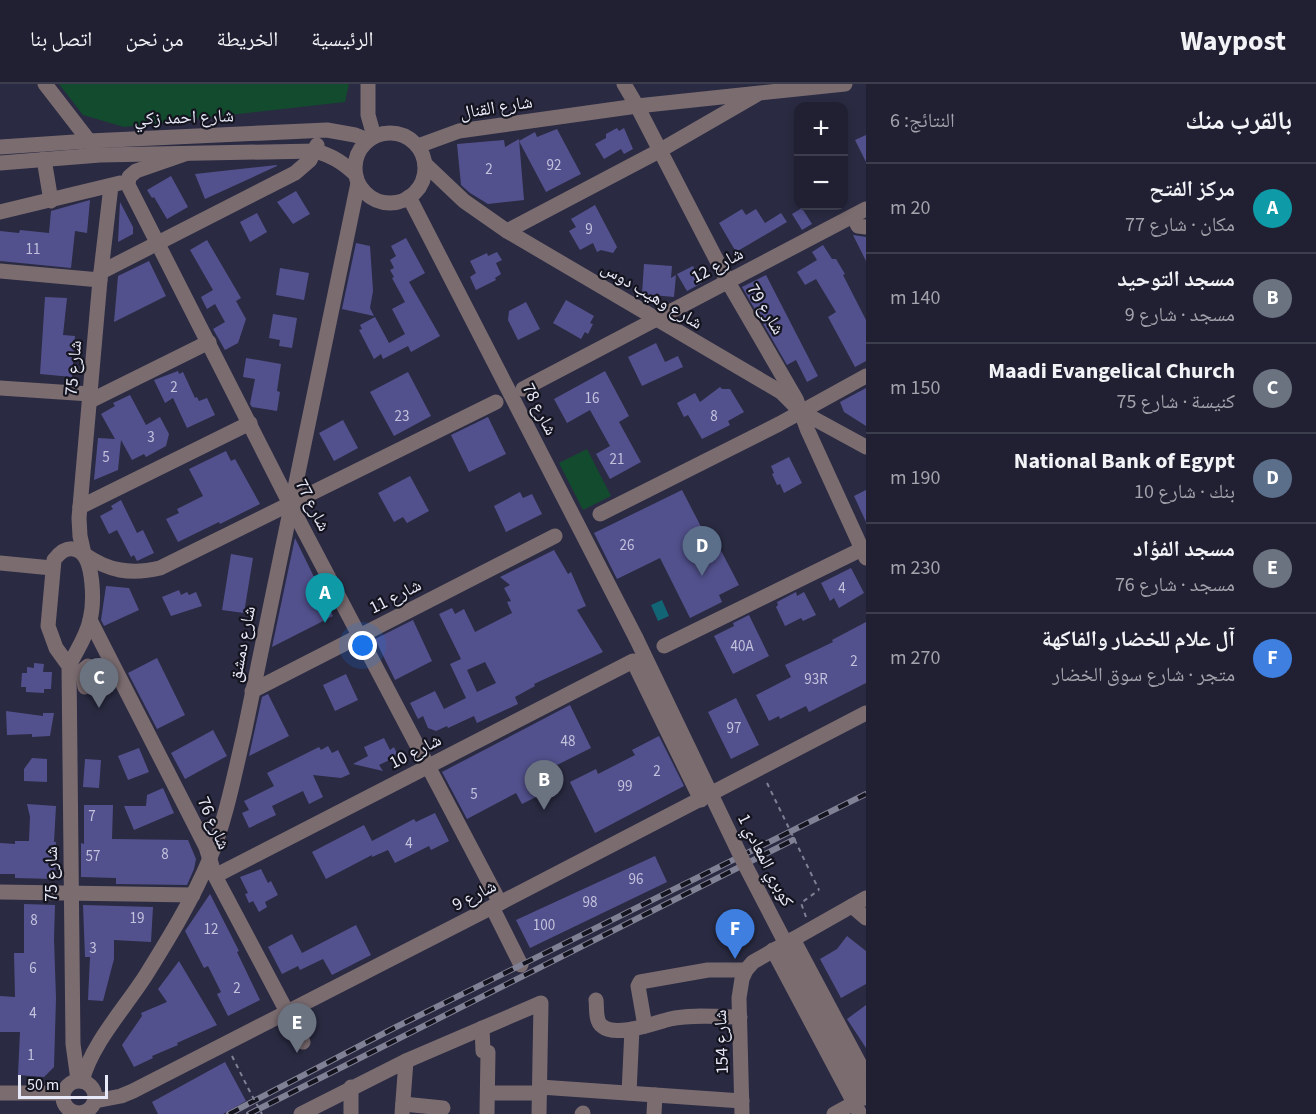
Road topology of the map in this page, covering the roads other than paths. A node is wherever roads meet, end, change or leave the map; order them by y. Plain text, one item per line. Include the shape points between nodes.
1 (45, 84) edge
2 (368, 84) edge
3 (624, 84) edge
4 (837, 84) edge
5 (761, 92) junction
6 (637, 106) junction
7 (320, 131) junction
8 (371, 138) junction
9 (89, 141) junction
10 (418, 146) junction
11 (0, 147) edge
12 (316, 151) junction
13 (659, 151) junction
14 (186, 154) junction
15 (100, 155) junction
16 (44, 159) junction
17 (0, 163) edge
18 (425, 164) junction
19 (356, 178) junction
20 (128, 181) junction
21 (111, 186) junction
22 (409, 197) junction
23 (51, 201) junction
24 (0, 212) edge
25 (860, 213) edge
26 (866, 227) edge
27 (507, 231) junction
28 (158, 243) junction
29 (0, 271) edge
30 (100, 276) junction
31 (728, 282) junction
32 (656, 320) junction
33 (208, 342) junction
34 (866, 376) edge
35 (0, 388) edge
36 (523, 389) dead end
37 (90, 398) junction
38 (496, 402) dead end
39 (800, 411) junction
40 (250, 423) junction
41 (866, 447) edge
42 (290, 504) junction
43 (80, 507) junction
44 (600, 514) dead end
45 (555, 536) dead end
46 (863, 546) edge
47 (84, 554) junction
48 (0, 562) edge
49 (52, 568) junction
50 (90, 620) junction
51 (360, 636) junction
52 (636, 638) joint
53 (79, 645) junction
54 (664, 646) dead end
55 (69, 666) junction
56 (88, 666) junction
57 (102, 680) dead end
58 (85, 687) dead end
59 (252, 691) junction
60 (866, 713) edge
61 (428, 767) junction
62 (701, 800) junction
63 (210, 857) junction
64 (215, 876) junction
65 (0, 892) edge
66 (70, 893) junction
67 (192, 895) junction
68 (859, 902) edge
69 (496, 905) junction
70 (866, 918) edge
71 (793, 939) junction
72 (773, 950) junction
73 (521, 965) dead end
74 (746, 970) junction
75 (596, 999) dead end
76 (286, 1011) junction
77 (740, 1017) junction
78 (482, 1028) junction
79 (638, 1028) junction
80 (303, 1042) dead end
81 (405, 1060) junction
82 (866, 1076) edge
83 (80, 1080) junction
84 (351, 1087) junction
85 (540, 1090) junction
86 (0, 1093) edge
87 (63, 1093) junction
88 (488, 1093) junction
89 (629, 1093) junction
90 (655, 1095) junction
91 (95, 1101) junction
92 (860, 1105) edge
93 (742, 1107) edge
94 (321, 1108) edge
95 (443, 1108) dead end
96 (403, 1109) edge
97 (65, 1112) edge
98 (301, 1114) edge
99 (351, 1114) edge
100 (487, 1114) edge
101 (539, 1114) edge
102 (654, 1114) edge
103 (834, 1114) edge

1 - 9 street
2 - 8 street
3 - 6 street, شارع 79
4 - 5 street, شارع القنال
5 - 6 street, شارع القنال
5 - 13 street
6 - 10 street, شارع القنال via 459,131
6 - 13 street, شارع 79
7 - 8 street, شارع احمد زكي
7 - 9 street, شارع احمد زكي
7 - 12 street
8 - 10 street via 393,132
8 - 19 street via 357,154
9 - 11 street, شارع احمد زكي
9 - 15 street
10 - 18 street
12 - 14 street, شارع احمد زكي
12 - 19 street, شارع احمد زكي via 343,163
12 - 28 street via 295,173
13 - 27 street
13 - 31 street, شارع 79
14 - 15 street, شارع احمد زكي
14 - 20 street via 136,171
15 - 16 street, شارع احمد زكي
16 - 17 street, شارع احمد زكي
16 - 23 street
18 - 22 street via 424,177
18 - 27 street, شارع وهيب دوس via 464,201
19 - 22 street via 364,193 374,200 398,202
19 - 42 street, شارع دمشق
20 - 21 street
20 - 28 street, شارع 77
21 - 23 street
21 - 30 street, شارع 75
22 - 52 street, شارع 78
23 - 24 street
25 - 26 street via 858,226
25 - 31 street, شارع 12
27 - 32 street, شارع وهيب دوس
28 - 30 street
28 - 33 street, شارع 77
29 - 30 street
30 - 37 street, شارع 75
31 - 32 street, شارع 12
31 - 39 street, شارع 79
32 - 36 street, شارع 12
32 - 39 street, شارع وهيب دوس via 781,392
33 - 37 street
33 - 40 street, شارع 77
34 - 39 street
35 - 37 street
37 - 43 street, شارع 75
38 - 42 street
39 - 41 street, شارع وهيب دوس
39 - 44 street
39 - 46 street, شارع 79
40 - 42 street, شارع 77
40 - 43 street
42 - 47 street via 160,568 144,572 128,572 97,563
42 - 51 street, شارع 77
42 - 59 street, شارع دمشق
43 - 47 street, شارع 75
45 - 51 street, شارع 11
46 - 54 street
47 - 49 street via 67,549 59,553
47 - 50 street, شارع 75 via 92,584
48 - 49 street
49 - 55 street via 48,626 56,648
50 - 53 street, شارع 75
50 - 63 street, شارع 76
51 - 59 street, شارع 11
51 - 61 street, شارع 77
52 - 92 street, كوبري المعادي 1, bridge
53 - 55 street, شارع 75
53 - 56 street
55 - 66 street, شارع 75
56 - 57 street via 97,669
56 - 58 street via 82,671
59 - 63 street, شارع دمشق via 234,777
60 - 62 street, شارع 9
61 - 62 street, شارع 10 via 633,661
61 - 64 street, شارع 10
61 - 69 street, شارع 77
62 - 69 street, شارع 9
63 - 64 street, شارع 76
63 - 67 street, شارع دمشق
64 - 76 street, شارع 76
65 - 66 street
66 - 67 street
66 - 83 street, شارع 75 via 73,1044
67 - 83 street, شارع دمشق
68 - 70 street
68 - 71 street
69 - 73 street, شارع 77
69 - 76 street, شارع 9
71 - 72 street
71 - 82 street
72 - 74 street
72 - 92 street
74 - 77 street, شارع 154 via 740,988
74 - 79 street via 708,970 641,982
75 - 79 street via 598,1021 603,1027
76 - 80 street, شارع 76
76 - 91 street, شارع 9 via 133,1091
77 - 79 street via 675,1018
77 - 93 street, شارع 154
78 - 81 street
78 - 85 street via 543,1004
78 - 88 street via 483,1051 489,1052
79 - 89 street
81 - 84 street
81 - 96 street
83 - 87 street
83 - 91 street via 94,1090
84 - 94 street
84 - 99 street
85 - 88 street
85 - 89 street
85 - 101 street
86 - 87 street
87 - 97 street
88 - 100 street
89 - 90 street
90 - 93 street
90 - 102 street
91 - 97 street via 80,1113
92 - 103 street
94 - 98 street
95 - 96 street

